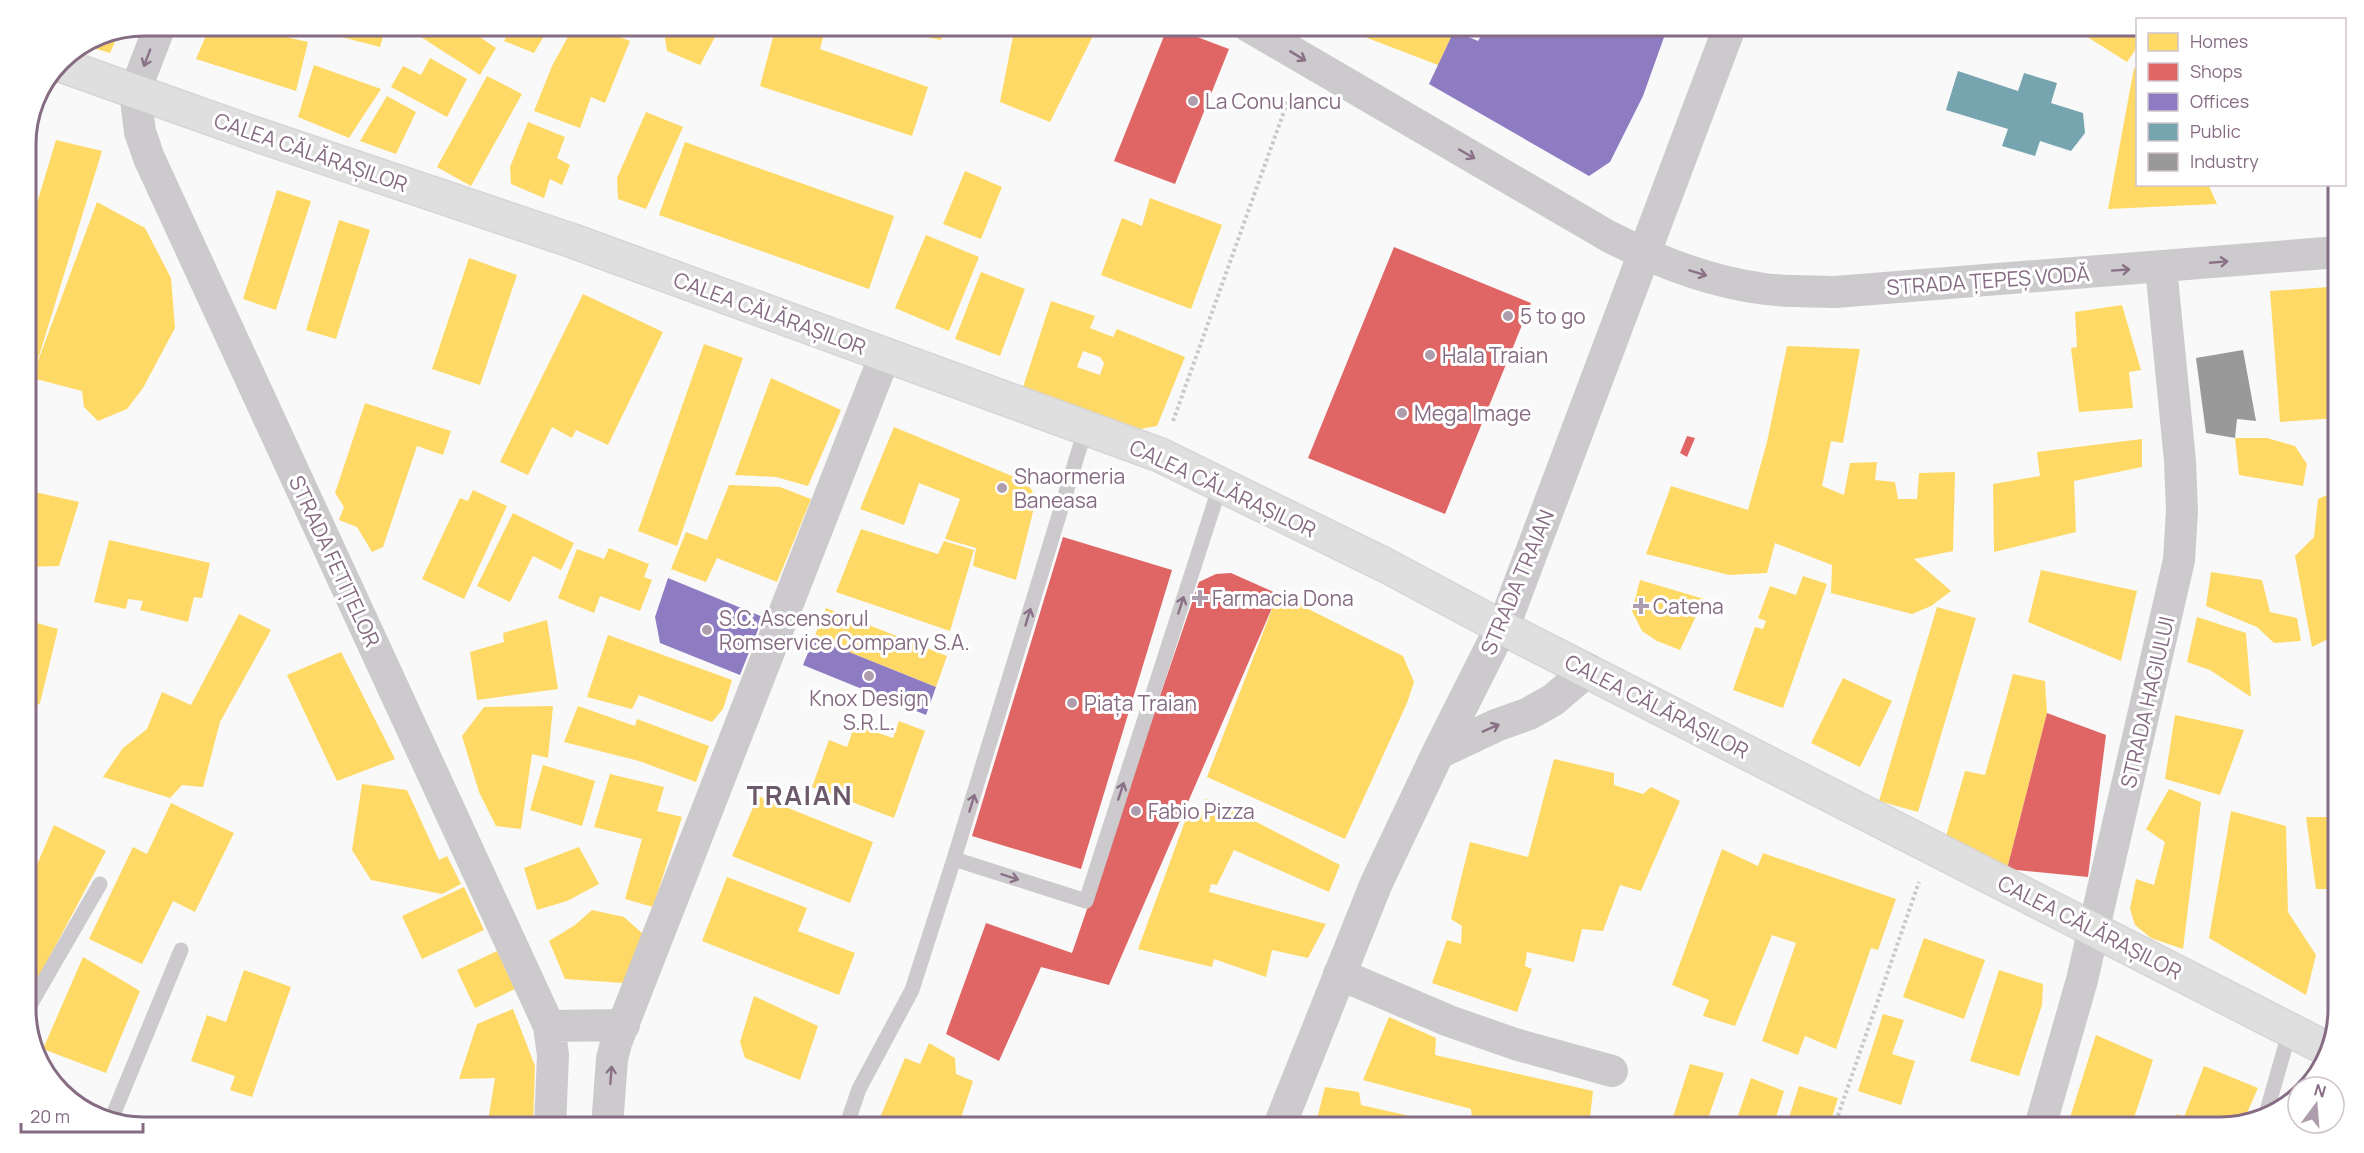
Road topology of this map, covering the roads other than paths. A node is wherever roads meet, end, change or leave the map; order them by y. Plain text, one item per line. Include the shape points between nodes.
1 (156, 36) edge
2 (1265, 36) edge
3 (1726, 36) edge
4 (68, 68) edge
5 (135, 91) junction
6 (2328, 253) edge
7 (1643, 254) junction
8 (2161, 267) junction
9 (885, 356) junction
10 (1086, 427) junction
11 (1221, 483) junction
12 (1501, 627) junction
13 (1588, 670) junction
14 (1438, 753) junction
15 (954, 859) junction
16 (100, 884) dead end
17 (2094, 929) junction
18 (182, 950) dead end
19 (1339, 974) junction
20 (36, 995) edge
21 (624, 1025) junction
22 (549, 1026) junction
23 (2290, 1030) junction
24 (2321, 1046) edge
25 (1612, 1071) dead end
26 (2268, 1106) edge
27 (114, 1112) edge
28 (550, 1117) edge
29 (608, 1117) edge
30 (850, 1117) edge
31 (1283, 1117) edge
32 (2043, 1117) edge

1 -> 5 street
2 -> 7 street, STRADA ȚEPEȘ VODĂ
3 - 7 street, STRADA TRAIAN
4 - 5 main road, CALEA CĂLĂRAȘILOR
5 - 9 main road, CALEA CĂLĂRAȘILOR via 573,241
5 - 22 street, STRADA FETIȚELOR via 140,132 149,158
8 -> 6 street, STRADA ȚEPEȘ VODĂ
7 -> 8 street, STRADA ȚEPEȘ VODĂ via 1730,283 1766,290 1834,292
7 - 12 street, STRADA TRAIAN
8 - 17 street, STRADA HAGIULUI via 2180,461 2179,561
9 - 10 main road, CALEA CĂLĂRAȘILOR
9 - 21 street
10 - 11 main road, CALEA CĂLĂRAȘILOR
15 -> 10 lane
11 - 12 main road, CALEA CĂLĂRAȘILOR
15 -> 11 lane via 1086,901
12 - 13 main road, CALEA CĂLĂRAȘILOR
12 - 14 street, STRADA TRAIAN
14 -> 13 street via 1528,714 1553,700
13 - 17 main road, CALEA CĂLĂRAȘILOR
14 - 19 street, STRADA TRAIAN via 1376,884
15 - 30 lane via 912,990 859,1089
16 - 20 lane
17 - 23 main road, CALEA CĂLĂRAȘILOR
17 - 32 street, STRADA HAGIULUI
18 - 27 lane
19 - 25 street via 1515,1044
19 - 31 street, STRADA TRAIAN
21 - 22 street
29 -> 21 street via 612,1059
22 - 28 street, STRADA FETIȚELOR via 553,1055
23 - 24 main road, CALEA CĂLĂRAȘILOR
23 - 26 lane

